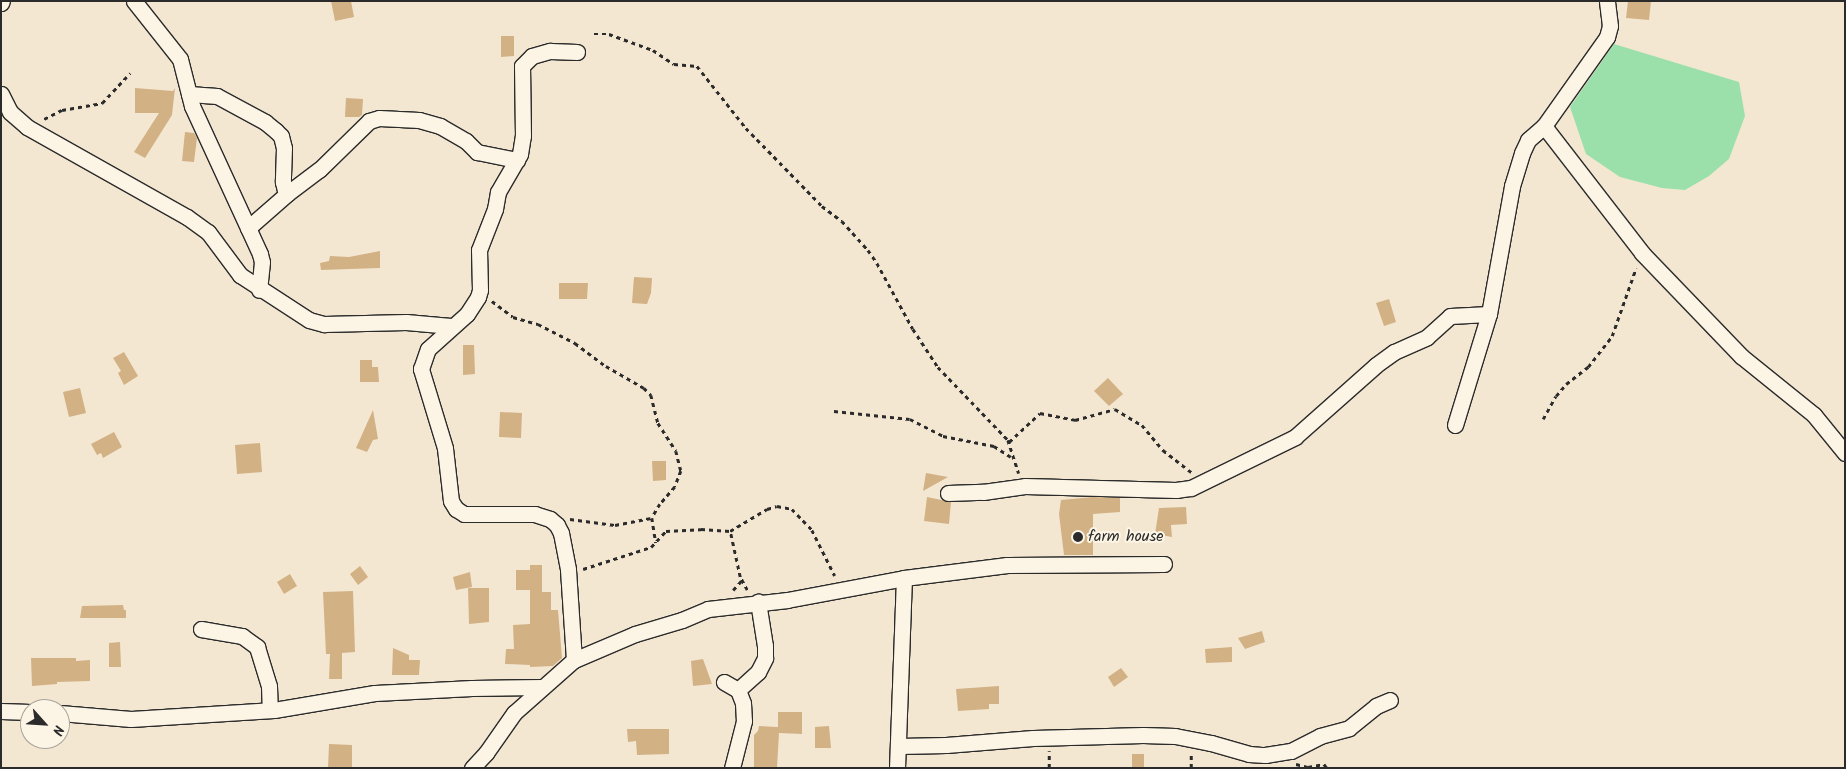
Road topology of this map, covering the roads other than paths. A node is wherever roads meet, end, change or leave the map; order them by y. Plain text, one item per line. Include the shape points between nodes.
1 (134, 1) edge
2 (1607, 1) edge
3 (577, 52) dead end
4 (1, 94) edge
5 (189, 94) junction
6 (1544, 126) junction
7 (517, 160) junction
8 (286, 195) junction
9 (248, 228) junction
10 (259, 290) junction
11 (1489, 314) junction
12 (451, 326) junction
13 (1455, 426) dead end
14 (1845, 452) edge
15 (948, 493) dead end
16 (1164, 564) dead end
17 (904, 578) junction
18 (756, 602) junction
19 (201, 629) dead end
20 (574, 660) junction
21 (724, 682) dead end
22 (542, 687) junction
23 (738, 690) junction
24 (1390, 700) dead end
25 (270, 710) junction
26 (1, 711) edge
27 (20, 712) edge
28 (70, 714) edge
29 (899, 746) junction
30 (472, 768) edge
31 (732, 768) edge
32 (897, 768) edge

1 - 5 street via 180,59
2 - 6 street via 1610,26 1607,38
3 - 7 street via 550,51 532,56 522,66 523,136
4 - 10 street via 10,112 27,127 208,232 240,275
5 - 8 street via 217,96 265,122 281,136
5 - 9 street
6 - 11 street via 1528,140 1512,186
6 - 14 street via 1642,253 1741,356 1814,415
7 - 8 street via 478,152 440,126 419,120 379,118 369,121 319,170
7 - 12 street via 498,192 479,250 480,290 467,314
8 - 9 street
9 - 10 street via 262,262
10 - 12 street via 298,315 324,324 406,322
11 - 13 street
11 - 15 street via 1450,316 1422,340 1394,352 1376,365 1295,437 1191,488 1025,486
12 - 20 street via 428,350 421,369 445,448 451,501 464,514 535,514 554,521 562,533 568,574
16 - 17 street via 1007,565
17 - 18 street via 787,600
17 - 29 street
18 - 20 street via 708,609 635,634
18 - 23 street via 765,658 758,672
19 - 25 street via 242,636 257,647 269,686
20 - 22 street
21 - 23 street
22 - 25 street via 375,693
22 - 30 street via 514,713
23 - 31 street via 744,721
24 - 29 street via 1376,706 1349,728 1320,736 1291,751 1249,754 1175,736 1143,735
25 - 28 street via 131,719
26 - 27 street
29 - 32 street

